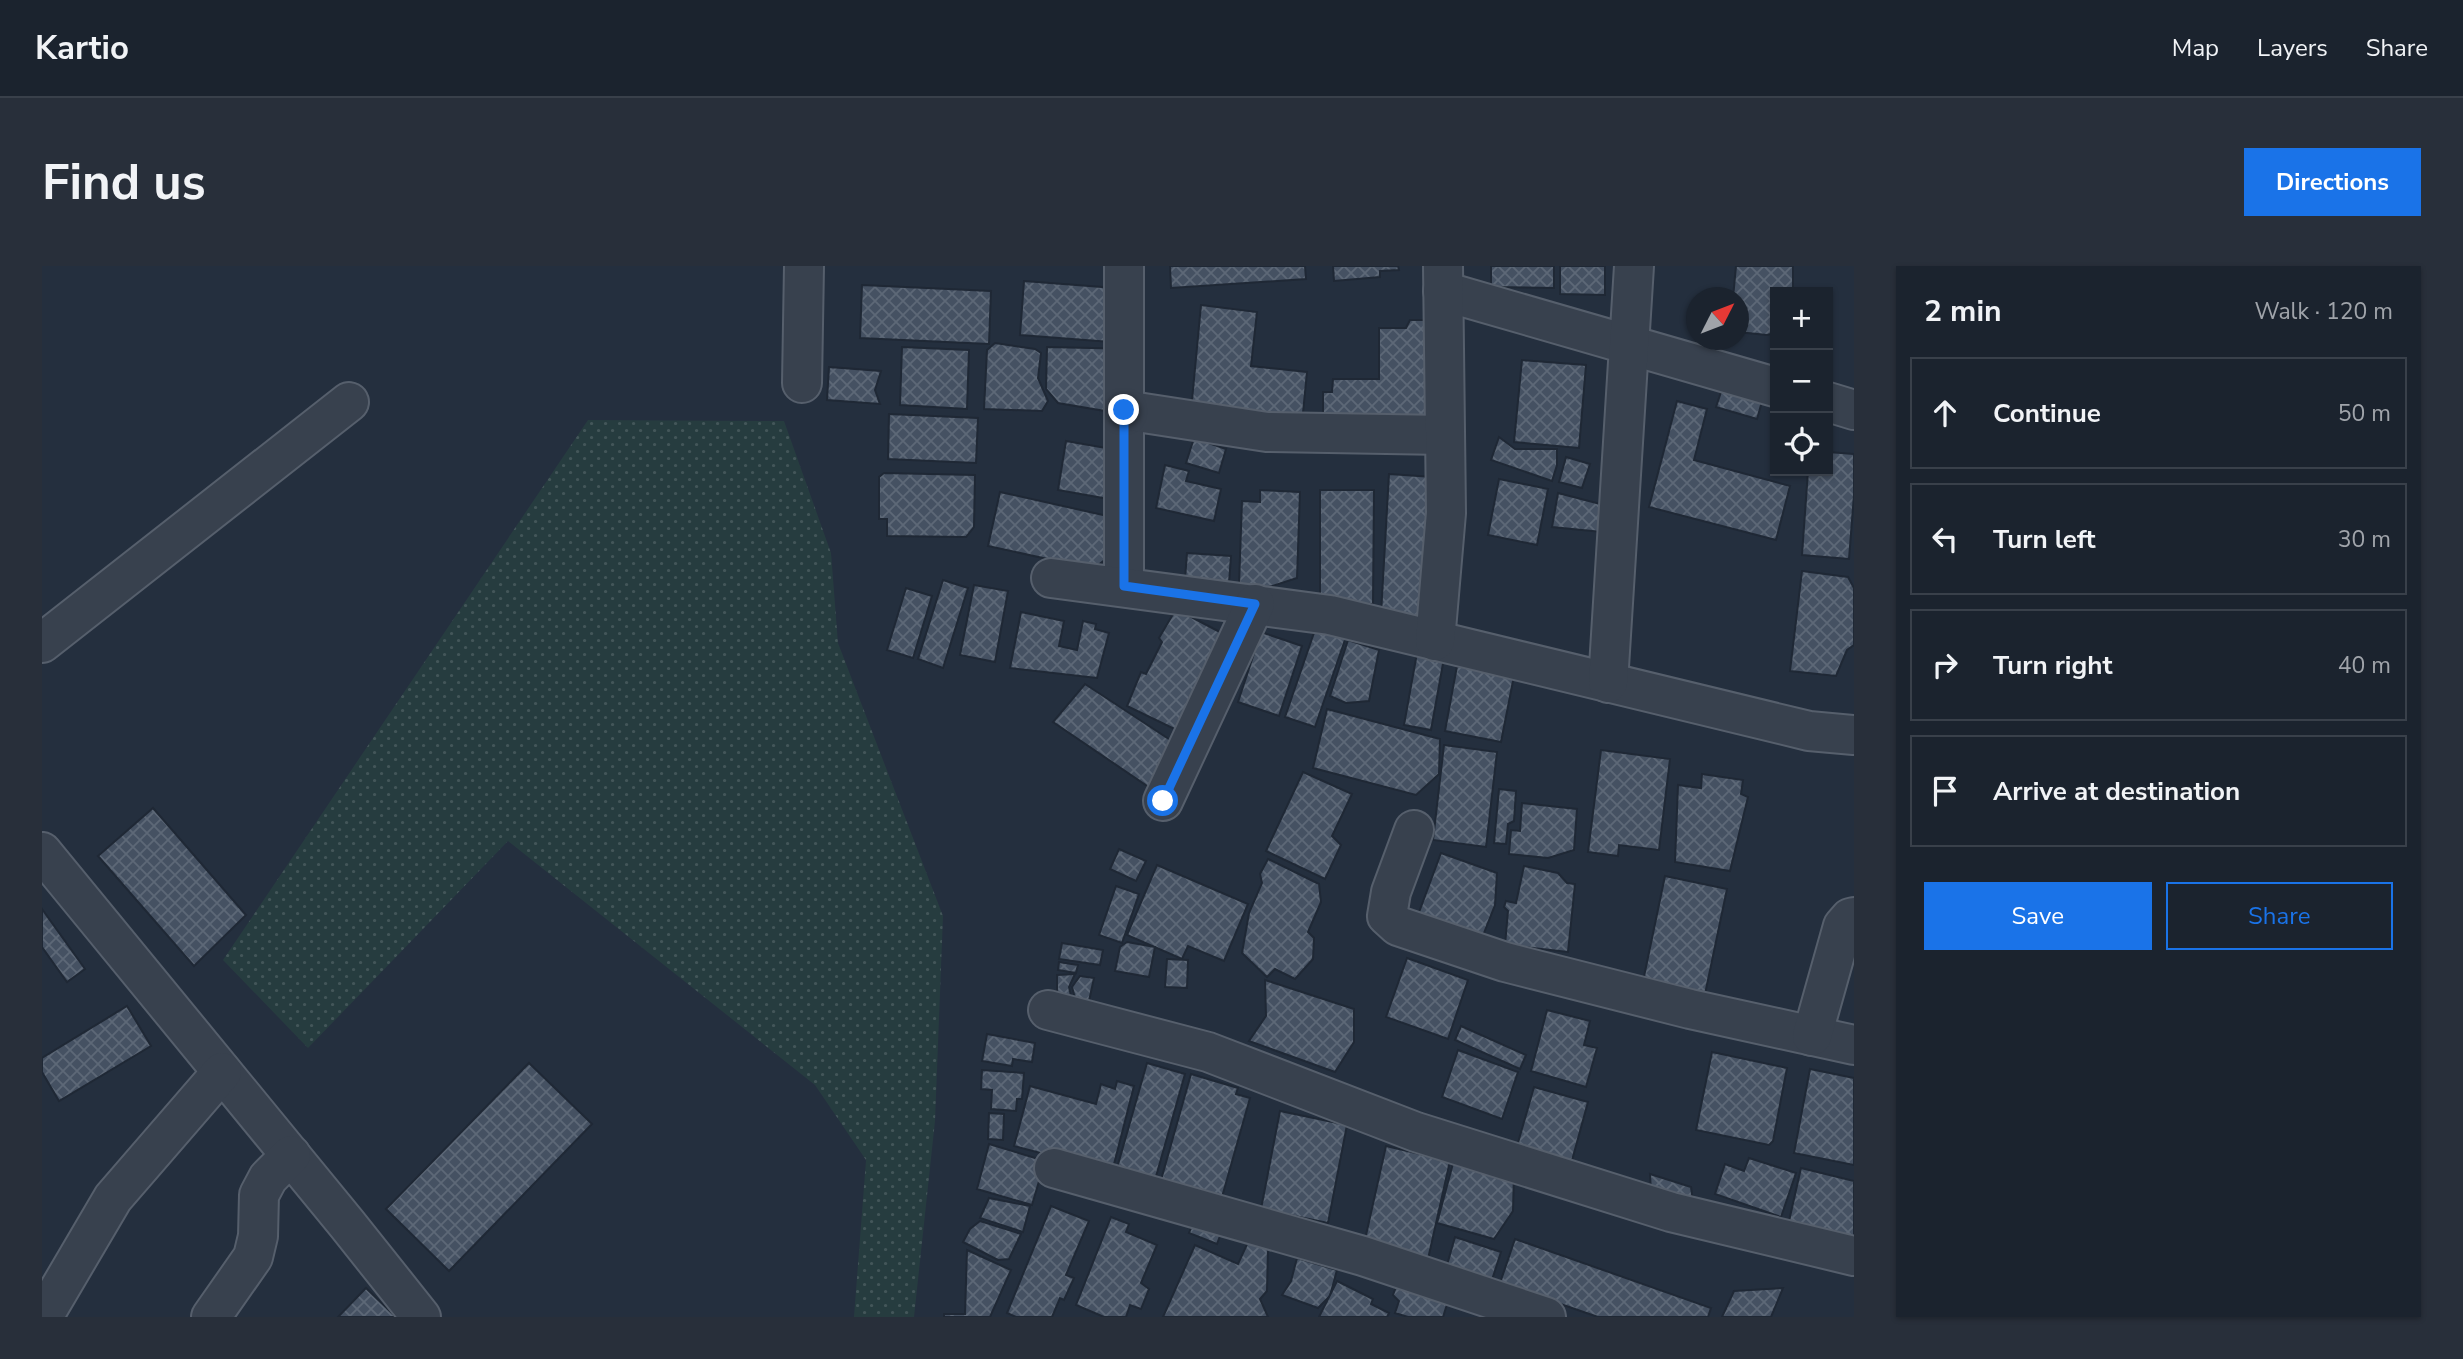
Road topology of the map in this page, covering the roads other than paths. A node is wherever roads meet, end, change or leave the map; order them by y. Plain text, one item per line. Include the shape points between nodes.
1 (804, 266) edge
2 (1124, 266) edge
3 (1634, 266) edge
4 (1443, 278) edge
5 (1630, 346) junction
6 (802, 383) dead end
7 (1770, 386) edge
8 (349, 402) dead end
9 (1833, 404) edge
10 (1124, 410) junction
11 (1854, 410) edge
12 (1445, 435) junction
13 (1051, 578) dead end
14 (1124, 586) junction
15 (1255, 604) junction
16 (1435, 641) junction
17 (42, 643) edge
18 (1608, 683) junction
19 (1854, 735) edge
20 (1163, 801) dead end
21 (1414, 830) dead end
22 (42, 852) edge
23 (1854, 917) edge
24 (1048, 1010) dead end
25 (1812, 1036) junction
26 (1854, 1045) edge
27 (222, 1072) junction
28 (290, 1155) junction
29 (1054, 1168) dead end
30 (1854, 1256) edge
31 (43, 1317) edge
32 (211, 1317) edge
33 (421, 1317) edge
34 (1546, 1317) edge

1 - 6 street
2 - 10 street
3 - 5 street
4 - 5 street
4 - 12 street
5 - 7 street
5 - 18 street
8 - 17 street
9 - 11 street
10 - 12 street via 1267,432
10 - 14 street
12 - 16 street via 1446,513
13 - 14 street
14 - 15 street
15 - 16 street via 1330,615
15 - 20 street
16 - 18 street
18 - 19 street via 1809,731
21 - 25 street via 1391,892 1387,916 1398,926 1505,962
22 - 27 street
23 - 25 street via 1843,926
24 - 30 street via 1208,1052 1416,1132 1658,1208
25 - 26 street
27 - 28 street
27 - 31 street via 113,1198
28 - 32 street via 259,1195 254,1257
28 - 33 street
29 - 34 street via 1363,1256

